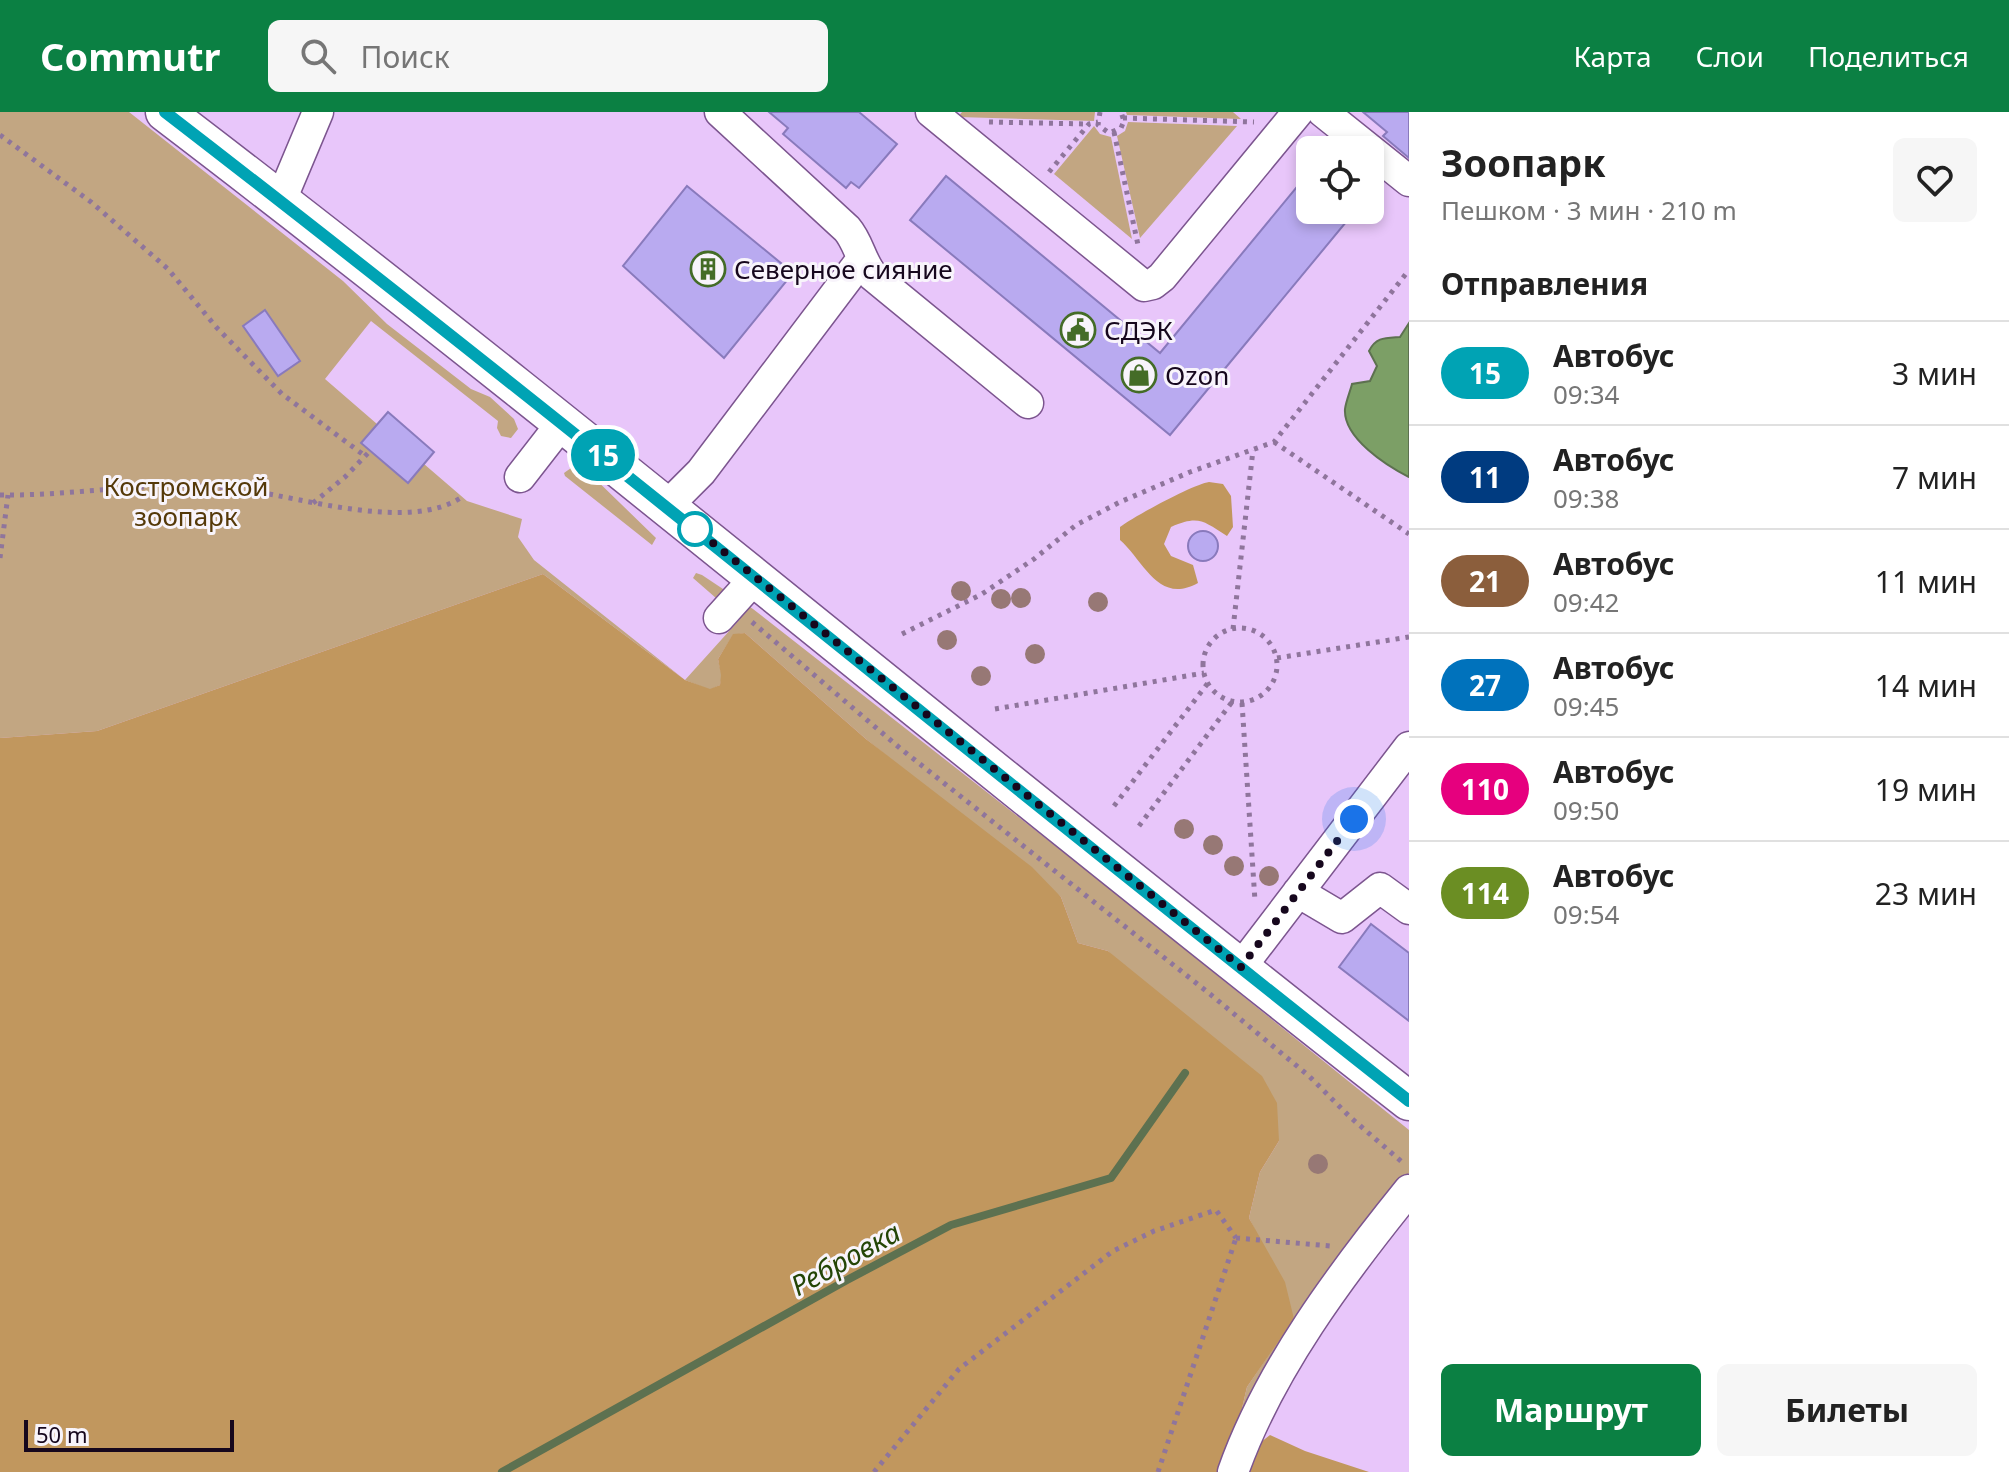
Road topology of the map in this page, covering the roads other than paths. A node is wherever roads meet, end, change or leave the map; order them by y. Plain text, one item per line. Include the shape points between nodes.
1 (165, 112) edge
2 (318, 112) edge
3 (720, 112) edge
4 (931, 112) edge
5 (1323, 112) edge
6 (1293, 118) edge
7 (1409, 181) edge
8 (281, 200) junction
9 (862, 259) junction
10 (1028, 403) dead end
11 (562, 423) junction
12 (520, 477) dead end
13 (667, 506) junction
14 (1409, 747) edge
15 (1298, 892) junction
16 (1409, 909) edge
17 (1241, 967) junction
18 (1409, 1101) edge
19 (1409, 1190) edge
20 (1233, 1472) edge

1 - 8 main road
2 - 8 street
3 - 9 street via 847,229
4 - 6 street via 1146,285 1162,277
5 - 7 street
8 - 11 main road
9 - 10 street via 873,276
9 - 13 street via 701,472
11 - 12 street
11 - 13 main road
13 - 17 main road via 735,600
14 - 15 street
15 - 16 street via 1342,918 1380,888
15 - 17 street
17 - 18 main road
19 - 20 street via 1309,1327 1249,1428

